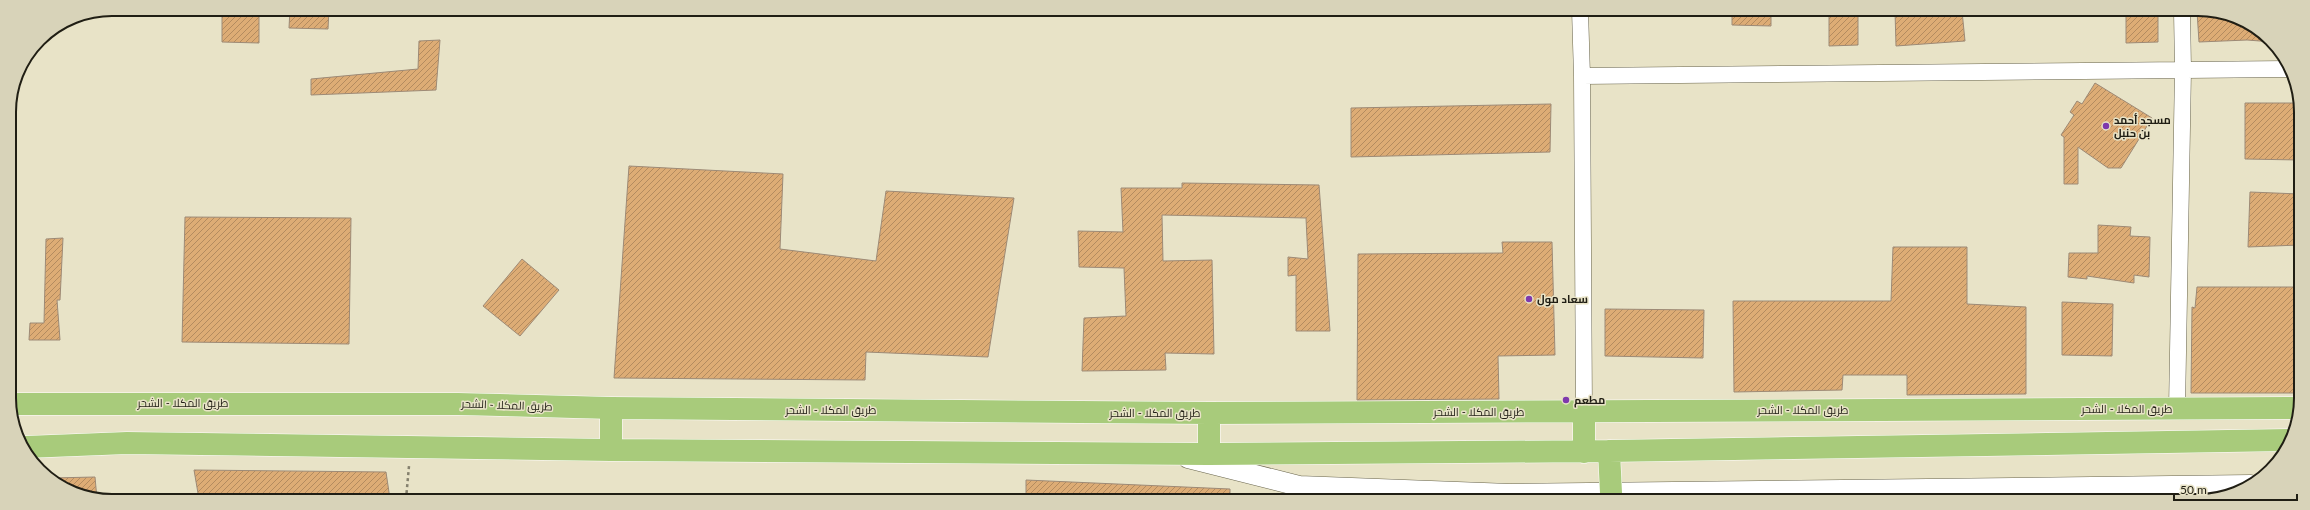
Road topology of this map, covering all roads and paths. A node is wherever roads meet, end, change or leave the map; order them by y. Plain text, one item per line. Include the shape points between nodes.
1 (1580, 16) edge
2 (2182, 16) edge
3 (2283, 68) edge
4 (2183, 70) junction
5 (1582, 76) junction
6 (16, 404) edge
7 (611, 408) junction
8 (2293, 408) edge
9 (2177, 409) junction
10 (1584, 412) junction
11 (1209, 413) junction
12 (2284, 440) edge
13 (30, 447) edge
14 (411, 447) junction
15 (611, 450) junction
16 (1609, 451) junction
17 (1584, 452) junction
18 (1171, 454) junction
19 (1208, 454) junction
20 (2238, 485) edge
21 (1611, 493) junction
22 (406, 494) edge

1 - 5 street
2 - 4 street
3 - 4 street
4 - 5 street
4 - 9 street
5 - 10 street
6 - 7 highway, طريق المكلا - الشحر via 458,404
7 - 11 highway, طريق المكلا - الشحر
7 - 15 highway
8 - 9 highway, طريق المكلا - الشحر
9 - 10 highway, طريق المكلا - الشحر
10 - 11 highway, طريق المكلا - الشحر
10 - 17 highway
11 - 19 highway
12 - 16 highway
13 - 14 highway via 127,443
14 - 15 highway
14 - 22 path
15 - 18 highway
16 - 17 highway
16 - 21 highway
17 - 19 highway
18 - 19 highway
18 - 21 street via 1300,486 1510,494
20 - 21 street

